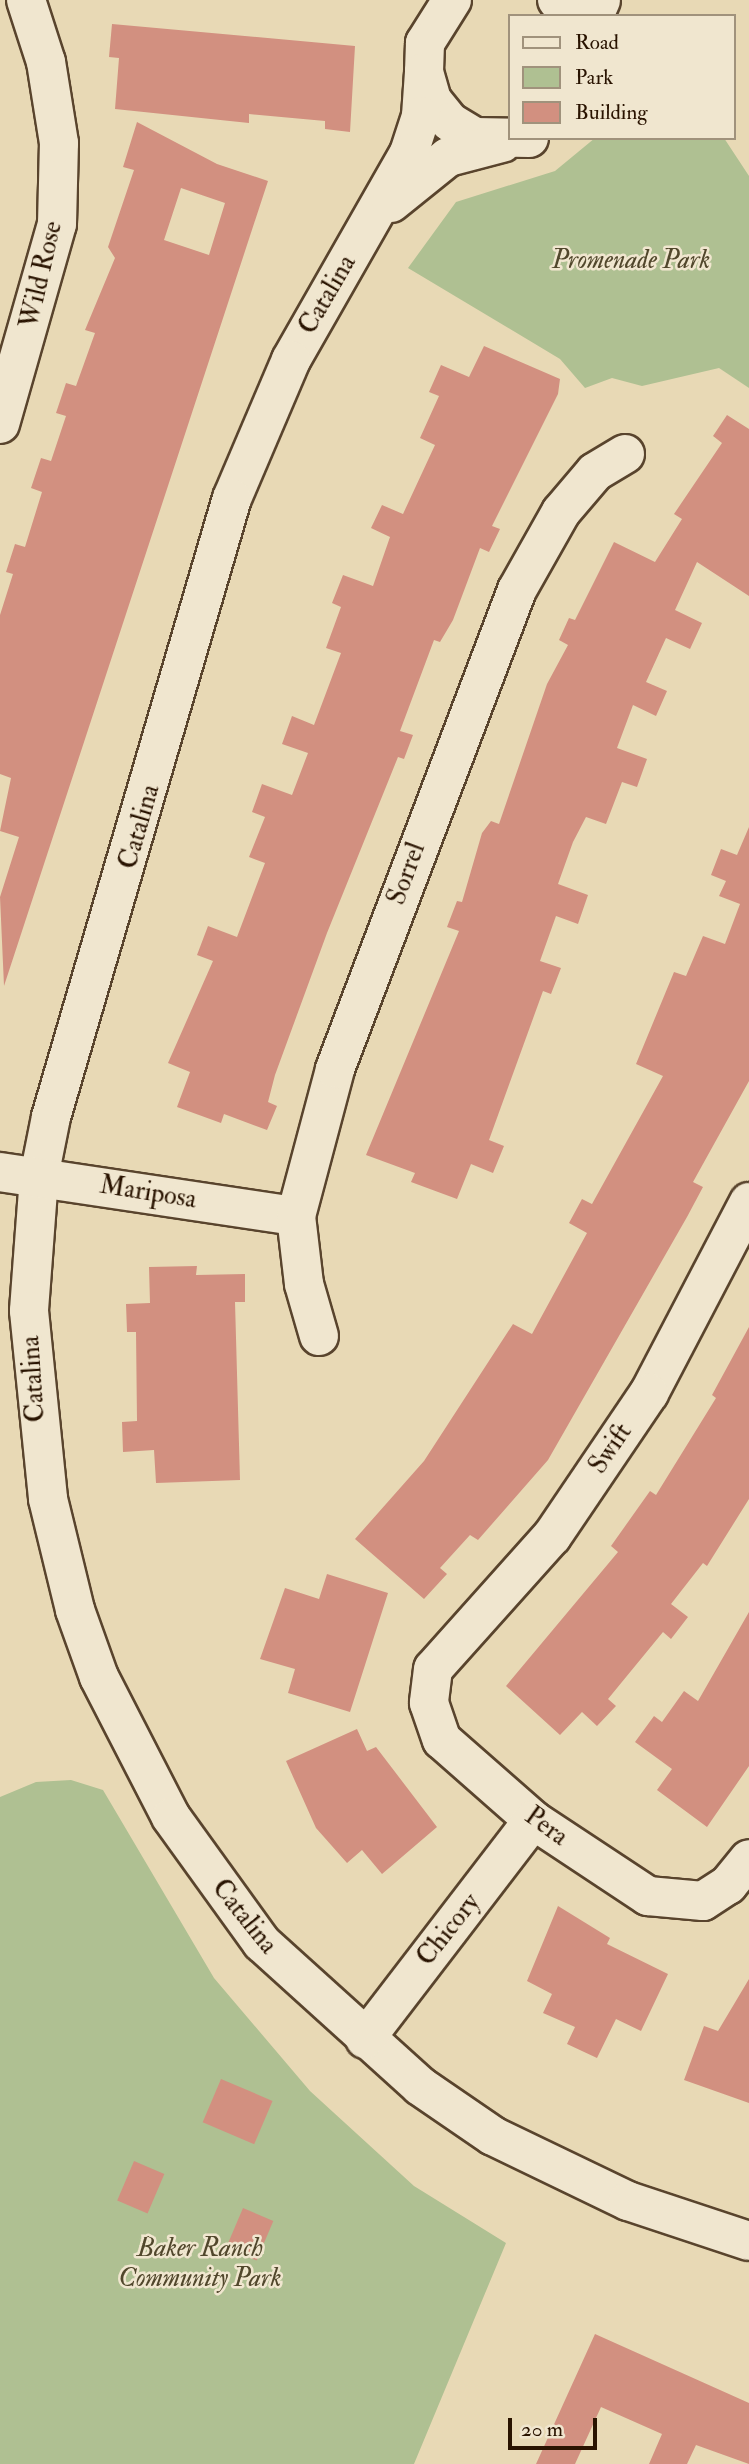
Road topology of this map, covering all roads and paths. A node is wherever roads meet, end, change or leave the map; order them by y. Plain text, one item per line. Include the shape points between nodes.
1 (26, 0) edge
2 (409, 0) edge
3 (452, 0) edge
4 (557, 0) edge
5 (569, 14) edge
6 (423, 65) junction
7 (508, 139) edge
8 (516, 140) edge
9 (360, 239) junction
10 (10, 360) edge
11 (0, 424) edge
12 (625, 454) dead end
13 (0, 1172) edge
14 (39, 1177) junction
15 (749, 1202) edge
16 (296, 1216) junction
17 (319, 1336) dead end
18 (433, 1670) joint
19 (533, 1820) junction
20 (739, 1872) edge
21 (365, 2039) junction
22 (749, 2241) edge

1 - 10 street, Wild Rose via 46,62 59,155 58,224
2 - 6 street
3 - 6 street via 429,29
4 - 5 street
6 - 7 street via 432,100 450,122 475,137
6 - 9 street, Catalina via 416,135
8 - 9 street, Catalina via 448,158 416,179
9 - 14 street, Catalina via 291,360 232,498 51,1117
10 - 11 street, Wild Rose
12 - 16 street, Sorrel via 595,472 561,512 517,590 335,1069
13 - 14 street, Mariposa
14 - 16 street, Mariposa
14 - 21 street, Catalina via 29,1311 34,1405 48,1499 95,1666 171,1817 216,1884 262,1943
15 - 18 street, Swift via 649,1394 552,1536
16 - 17 street, Sorrel
18 - 19 street, Pera via 429,1703 442,1740
19 - 20 street, Pera via 648,1896 703,1900
19 - 21 street, Chicory
21 - 22 street, Catalina via 420,2086 534,2158 628,2201

